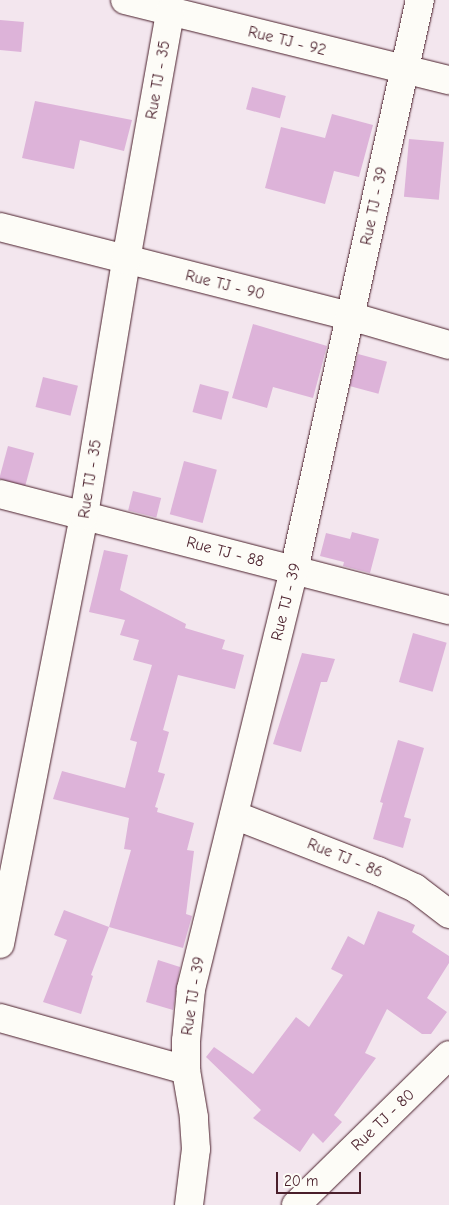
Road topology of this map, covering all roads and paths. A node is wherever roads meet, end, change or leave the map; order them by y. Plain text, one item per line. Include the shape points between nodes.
1 (125, 0) edge
2 (420, 0) edge
3 (170, 12) junction
4 (405, 69) junction
5 (449, 80) edge
6 (0, 227) edge
7 (126, 260) junction
8 (350, 316) junction
9 (449, 345) edge
10 (0, 494) edge
11 (84, 515) junction
12 (294, 570) junction
13 (449, 610) edge
14 (234, 815) junction
15 (449, 914) edge
16 (0, 944) edge
17 (0, 1018) edge
18 (449, 1055) edge
19 (186, 1070) junction
20 (188, 1205) edge
21 (296, 1205) edge

1 - 3 street, Rue TJ - 92
2 - 4 street, Rue TJ - 39
3 - 4 street, Rue TJ - 92
3 - 7 street, Rue TJ - 35
4 - 5 street, Rue TJ - 92
4 - 8 street, Rue TJ - 39
6 - 7 street, Rue TJ - 90
7 - 8 street, Rue TJ - 90
7 - 11 street, Rue TJ - 35
8 - 9 street, Rue TJ - 90
8 - 12 street, Rue TJ - 39
10 - 11 street, Rue TJ - 88
11 - 12 street, Rue TJ - 88
11 - 16 street, Rue TJ - 35
12 - 13 street, Rue TJ - 88
12 - 14 street, Rue TJ - 39
14 - 15 street, Rue TJ - 86 via 378,871 414,888
14 - 19 street, Rue TJ - 39 via 191,990
17 - 19 street
18 - 21 street, Rue TJ - 80
19 - 20 street, Rue TJ - 39 via 196,1149

